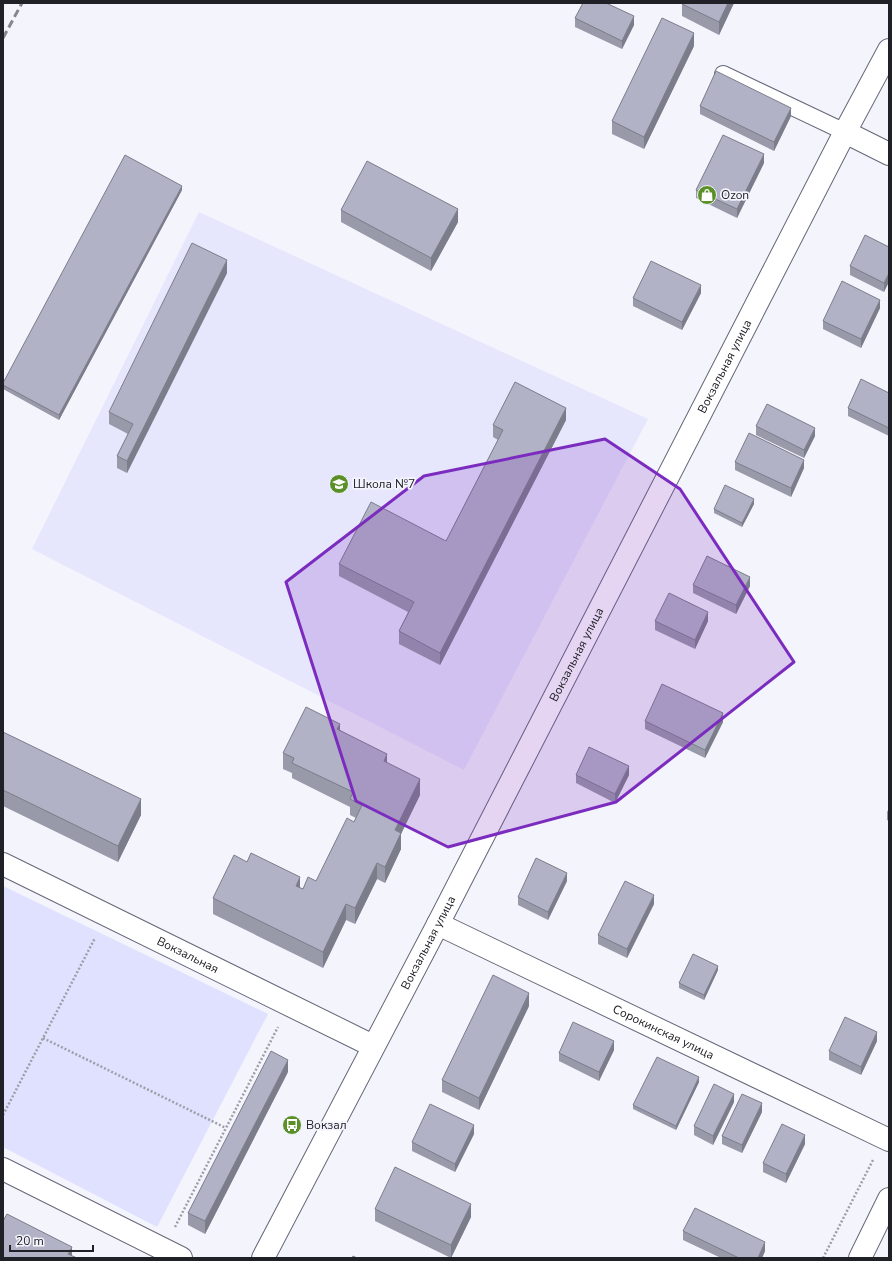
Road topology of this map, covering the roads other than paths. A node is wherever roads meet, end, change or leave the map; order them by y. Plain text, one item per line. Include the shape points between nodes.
1 (889, 50) edge
2 (723, 74) edge
3 (845, 132) junction
4 (889, 154) edge
5 (3, 864) edge
6 (438, 924) junction
7 (373, 1046) junction
8 (886, 1139) edge
9 (3, 1169) edge
10 (889, 1199) edge
11 (173, 1254) edge
12 (263, 1258) edge
13 (860, 1258) edge

1 - 3 street, Вокзальная улица
2 - 3 lane
3 - 4 street
3 - 6 street, Вокзальная улица
5 - 7 street, Вокзальная
6 - 7 street, Вокзальная улица
6 - 8 street, Сорокинская улица
7 - 12 street, Вокзальная улица
9 - 11 street
10 - 13 street

